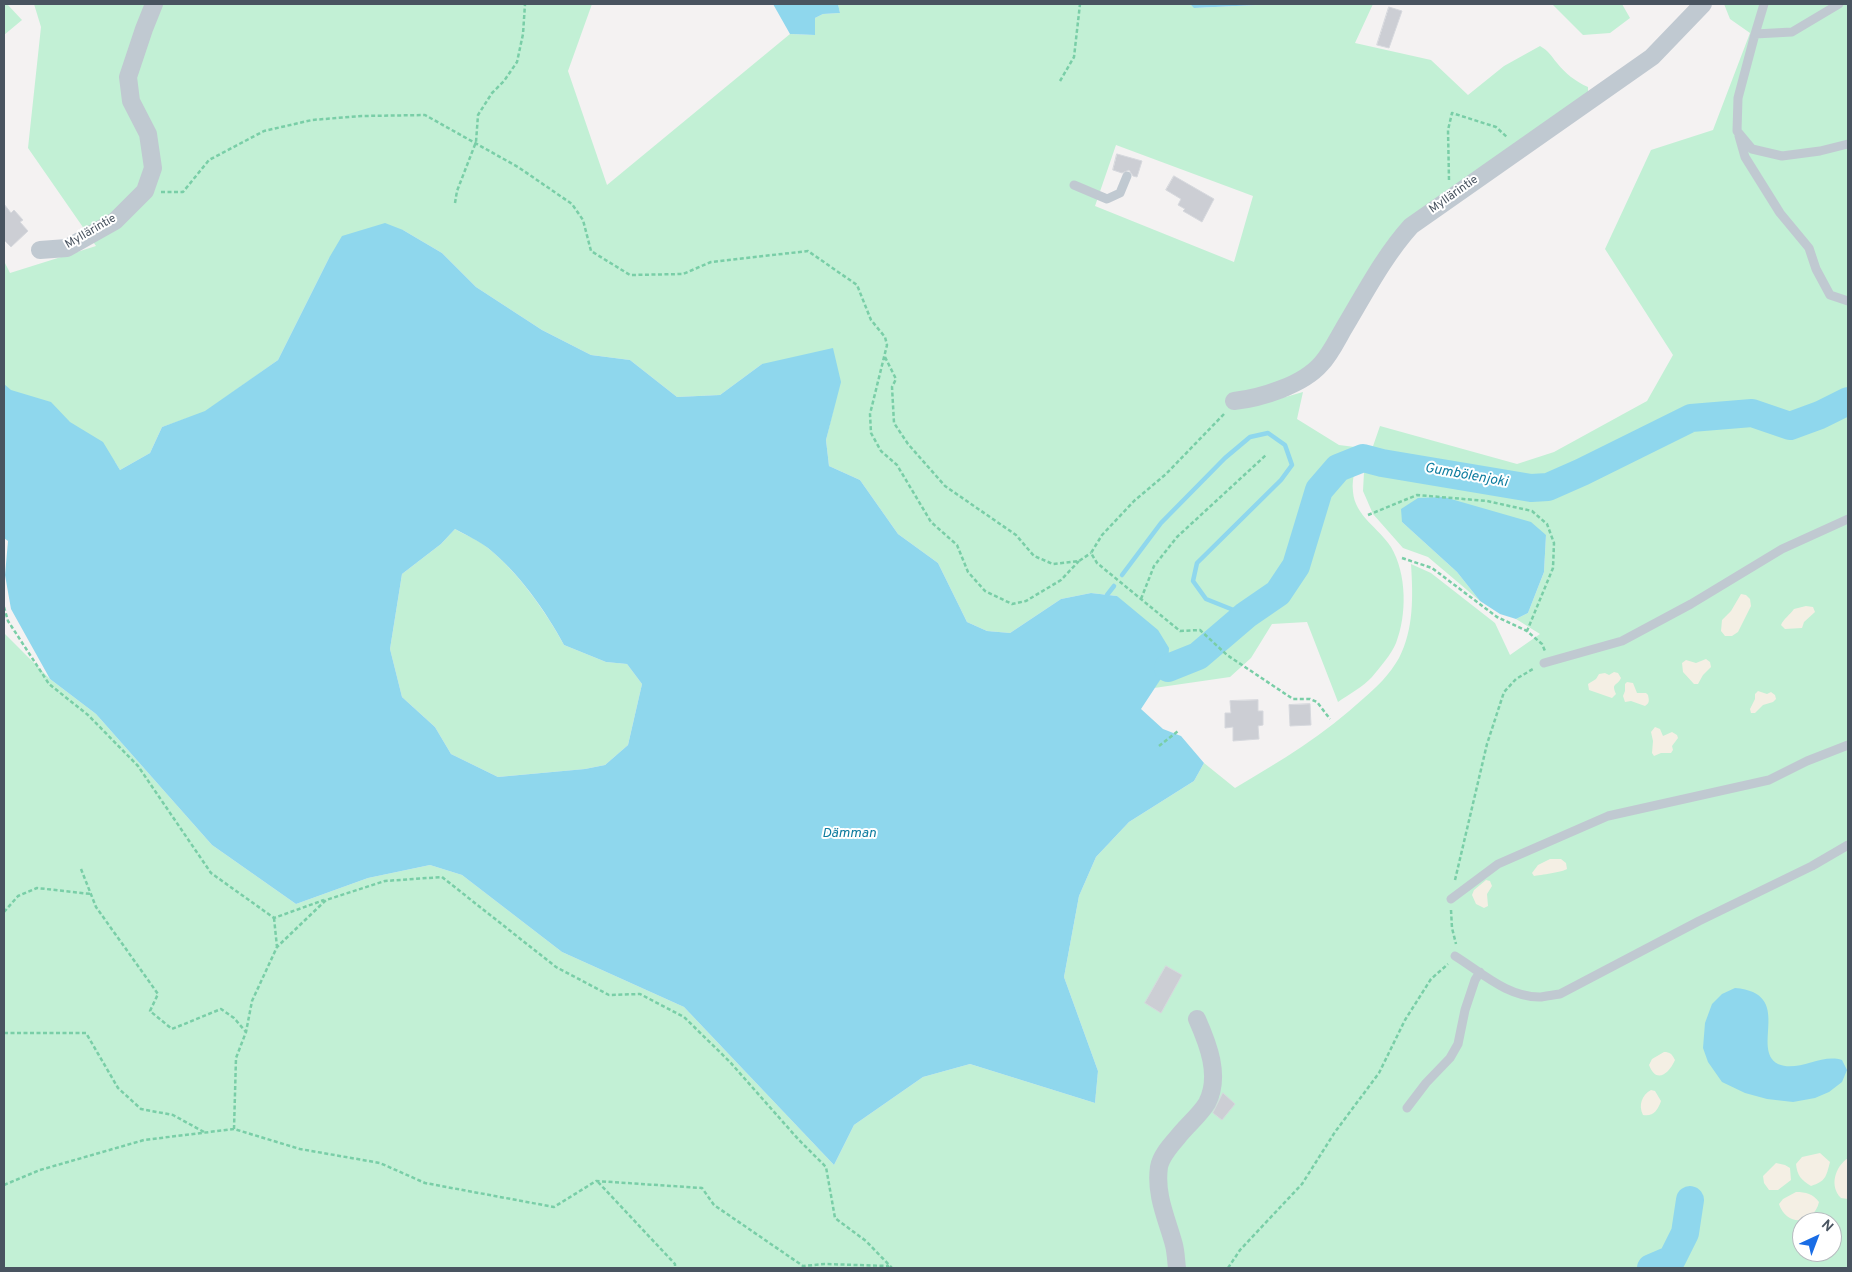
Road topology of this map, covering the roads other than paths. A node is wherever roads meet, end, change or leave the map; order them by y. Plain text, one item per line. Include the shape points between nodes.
1 (154, 4) edge
2 (1703, 4) edge
3 (1764, 4) edge
4 (1839, 4) edge
5 (1755, 34) junction
6 (1737, 131) junction
7 (1848, 144) edge
8 (1127, 176) dead end
9 (1074, 185) dead end
10 (40, 250) dead end
11 (1848, 301) edge
12 (1234, 401) road end
13 (1848, 519) edge
14 (1544, 664) road end
15 (1848, 745) edge
16 (1848, 845) edge
17 (1451, 899) road end
18 (1455, 956) road end
19 (1480, 972) junction
20 (1197, 1019) dead end
21 (1407, 1108) dead end
22 (1177, 1268) edge

1 - 10 street, Myllärintie via 128,77 131,101 148,134 153,168 145,191 114,221 67,248
2 - 12 street, Myllärintie via 1652,57 1411,226 1394,245 1322,364 1302,380 1283,388
3 - 5 lane
4 - 5 lane via 1792,32
5 - 6 lane via 1738,98
6 - 7 lane via 1752,149 1782,156
6 - 11 lane via 1745,157 1780,213 1809,248 1830,296
8 - 9 lane via 1120,192 1107,199
13 - 14 lane via 1782,549 1622,641
15 - 17 lane via 1768,780 1608,816 1498,864
16 - 19 lane via 1560,994 1539,997 1516,994
18 - 19 lane
19 - 21 lane via 1465,1010 1458,1044
20 - 22 street via 1207,1041 1214,1074 1213,1088 1206,1104 1167,1150 1160,1165 1158,1186 1175,1248

